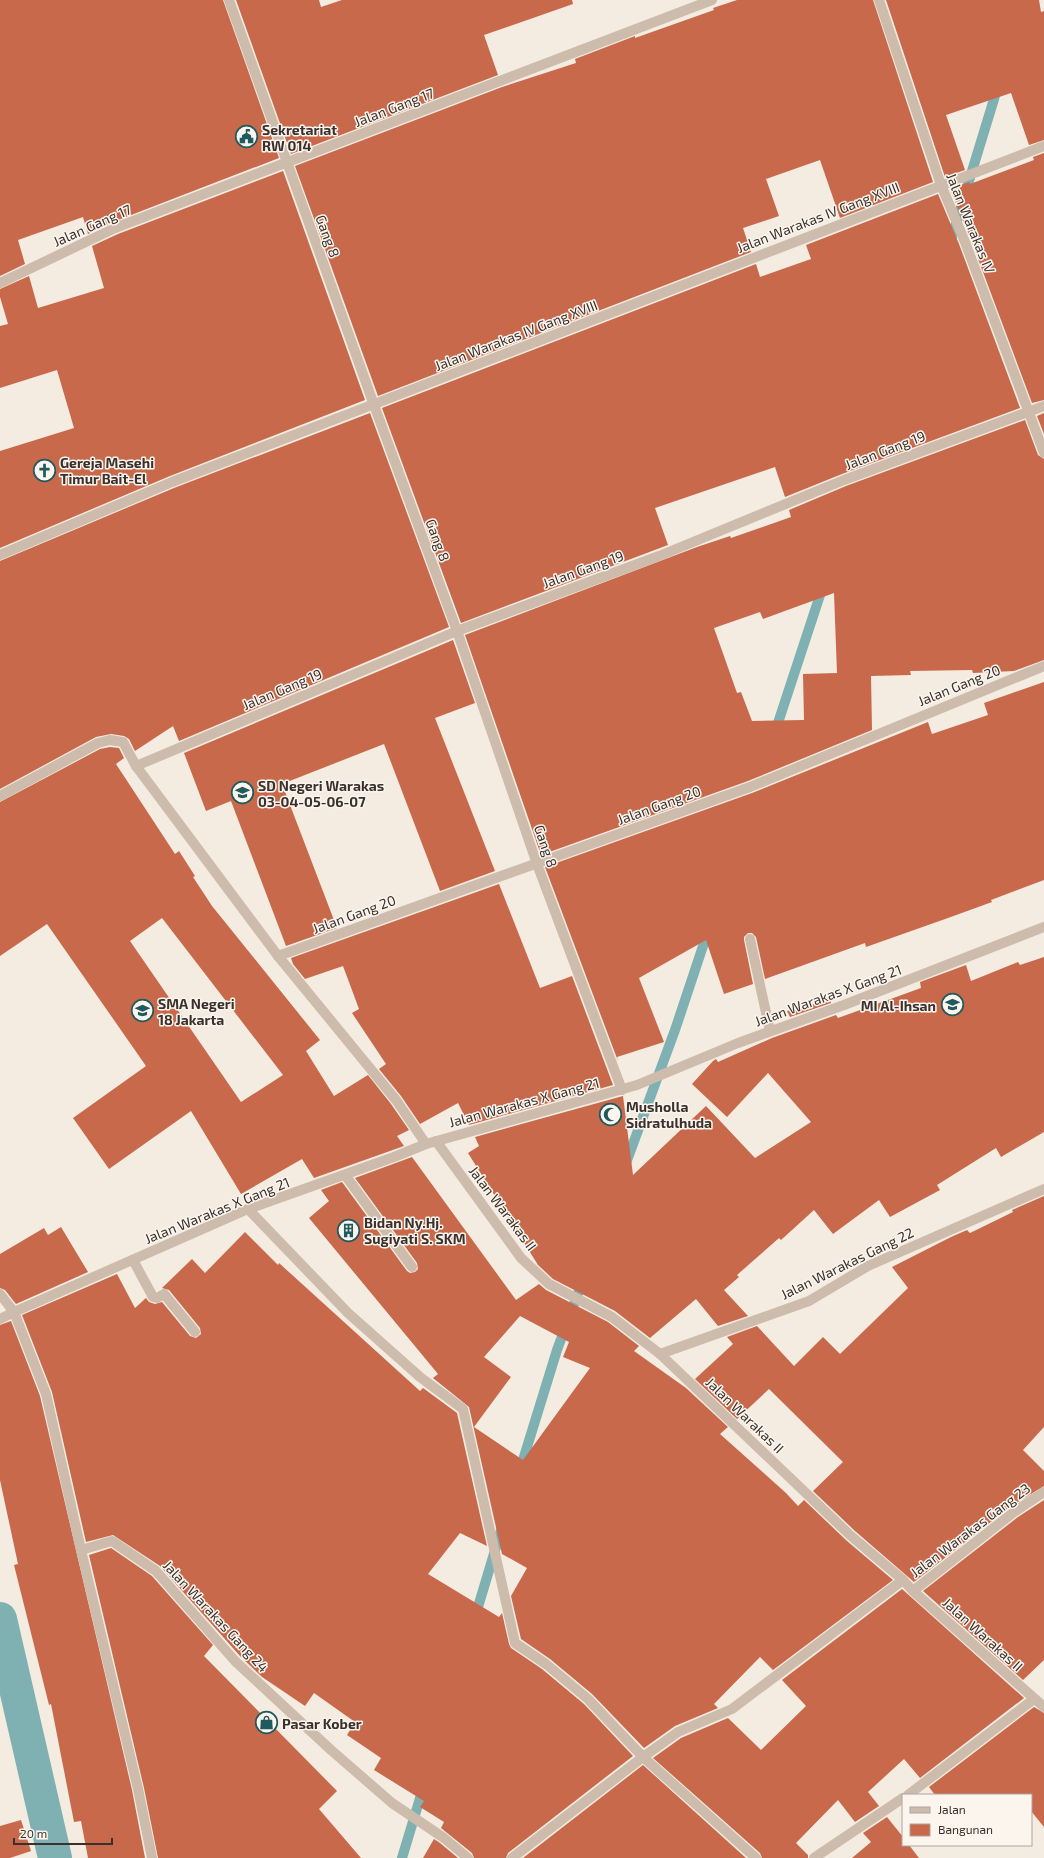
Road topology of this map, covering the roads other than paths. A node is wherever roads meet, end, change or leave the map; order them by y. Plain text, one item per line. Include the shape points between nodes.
1 (229, 0) edge
2 (712, 0) edge
3 (879, 0) edge
4 (1044, 146) edge
5 (287, 163) junction
6 (941, 185) junction
7 (0, 283) edge
8 (374, 406) junction
9 (1044, 406) edge
10 (1028, 411) junction
11 (1044, 453) edge
12 (0, 555) edge
13 (457, 631) junction
14 (1044, 666) edge
15 (136, 766) junction
16 (0, 796) edge
17 (536, 864) junction
18 (1044, 927) edge
19 (750, 939) dead end
20 (278, 956) junction
21 (770, 1031) junction
22 (622, 1090) junction
23 (436, 1141) junction
24 (426, 1144) junction
25 (345, 1175) junction
26 (1044, 1189) edge
27 (248, 1209) junction
28 (133, 1260) junction
29 (412, 1267) dead end
30 (0, 1294) edge
31 (14, 1312) junction
32 (0, 1319) edge
33 (195, 1332) dead end
34 (660, 1354) junction
35 (1044, 1492) edge
36 (81, 1550) junction
37 (903, 1580) junction
38 (913, 1591) junction
39 (1034, 1699) junction
40 (1044, 1707) edge
41 (643, 1757) junction
42 (909, 1794) edge
43 (902, 1799) edge
44 (152, 1858) edge
45 (468, 1858) edge
46 (512, 1858) edge
47 (756, 1858) edge
48 (814, 1858) edge

1 - 5 street, Gang 8
2 - 5 street, Jalan Gang 17
3 - 6 street, Jalan Warakas IV
4 - 6 street, Jalan Warakas IV Gang XVIII
5 - 7 street, Jalan Gang 17 via 115,228
5 - 8 street, Gang 8
6 - 8 street, Jalan Warakas IV Gang XVIII
6 - 10 street, Jalan Warakas IV
8 - 12 street, Jalan Warakas IV Gang XVIII via 172,482
8 - 13 street, Gang 8
9 - 10 street, Jalan Gang 19
10 - 11 street, Jalan Warakas IV
10 - 13 street, Jalan Gang 19 via 844,480 659,556
13 - 15 street, Jalan Gang 19
13 - 17 street, Gang 8
14 - 17 street, Jalan Gang 20 via 750,787
15 - 16 street via 123,742 110,740 98,743
15 - 20 street
17 - 20 street, Jalan Gang 20
17 - 22 street, Gang 8
18 - 21 street, Jalan Warakas X Gang 21
19 - 21 street
20 - 24 street via 396,1100
21 - 22 street, Jalan Warakas X Gang 21
22 - 23 street, Jalan Warakas X Gang 21
23 - 24 street, Jalan Warakas X Gang 21
23 - 34 street, Jalan Warakas II via 521,1258 549,1284 612,1317
24 - 25 street, Jalan Warakas X Gang 21
25 - 27 street, Jalan Warakas X Gang 21
25 - 29 street
26 - 34 street, Jalan Warakas Gang 22 via 868,1266 809,1301
27 - 28 street, Jalan Warakas X Gang 21
27 - 41 street via 348,1314 420,1377 463,1409 515,1643 546,1664 588,1699
28 - 31 street, Jalan Warakas X Gang 21
28 - 33 street via 153,1297 157,1298 164,1294
30 - 31 street
31 - 32 street, Jalan Warakas X Gang 21
31 - 36 street via 46,1394
34 - 37 street, Jalan Warakas II via 851,1536
35 - 38 street, Jalan Warakas Gang 23 via 1014,1512
36 - 44 street
36 - 45 street, Jalan Warakas Gang 24 via 112,1541 156,1571 236,1661 331,1750 392,1803 444,1838
37 - 38 street, Jalan Warakas II
37 - 41 street via 732,1709 678,1732
38 - 39 street, Jalan Warakas II
39 - 40 street, Jalan Warakas II
39 - 42 street
41 - 46 street
41 - 47 street
43 - 48 street

